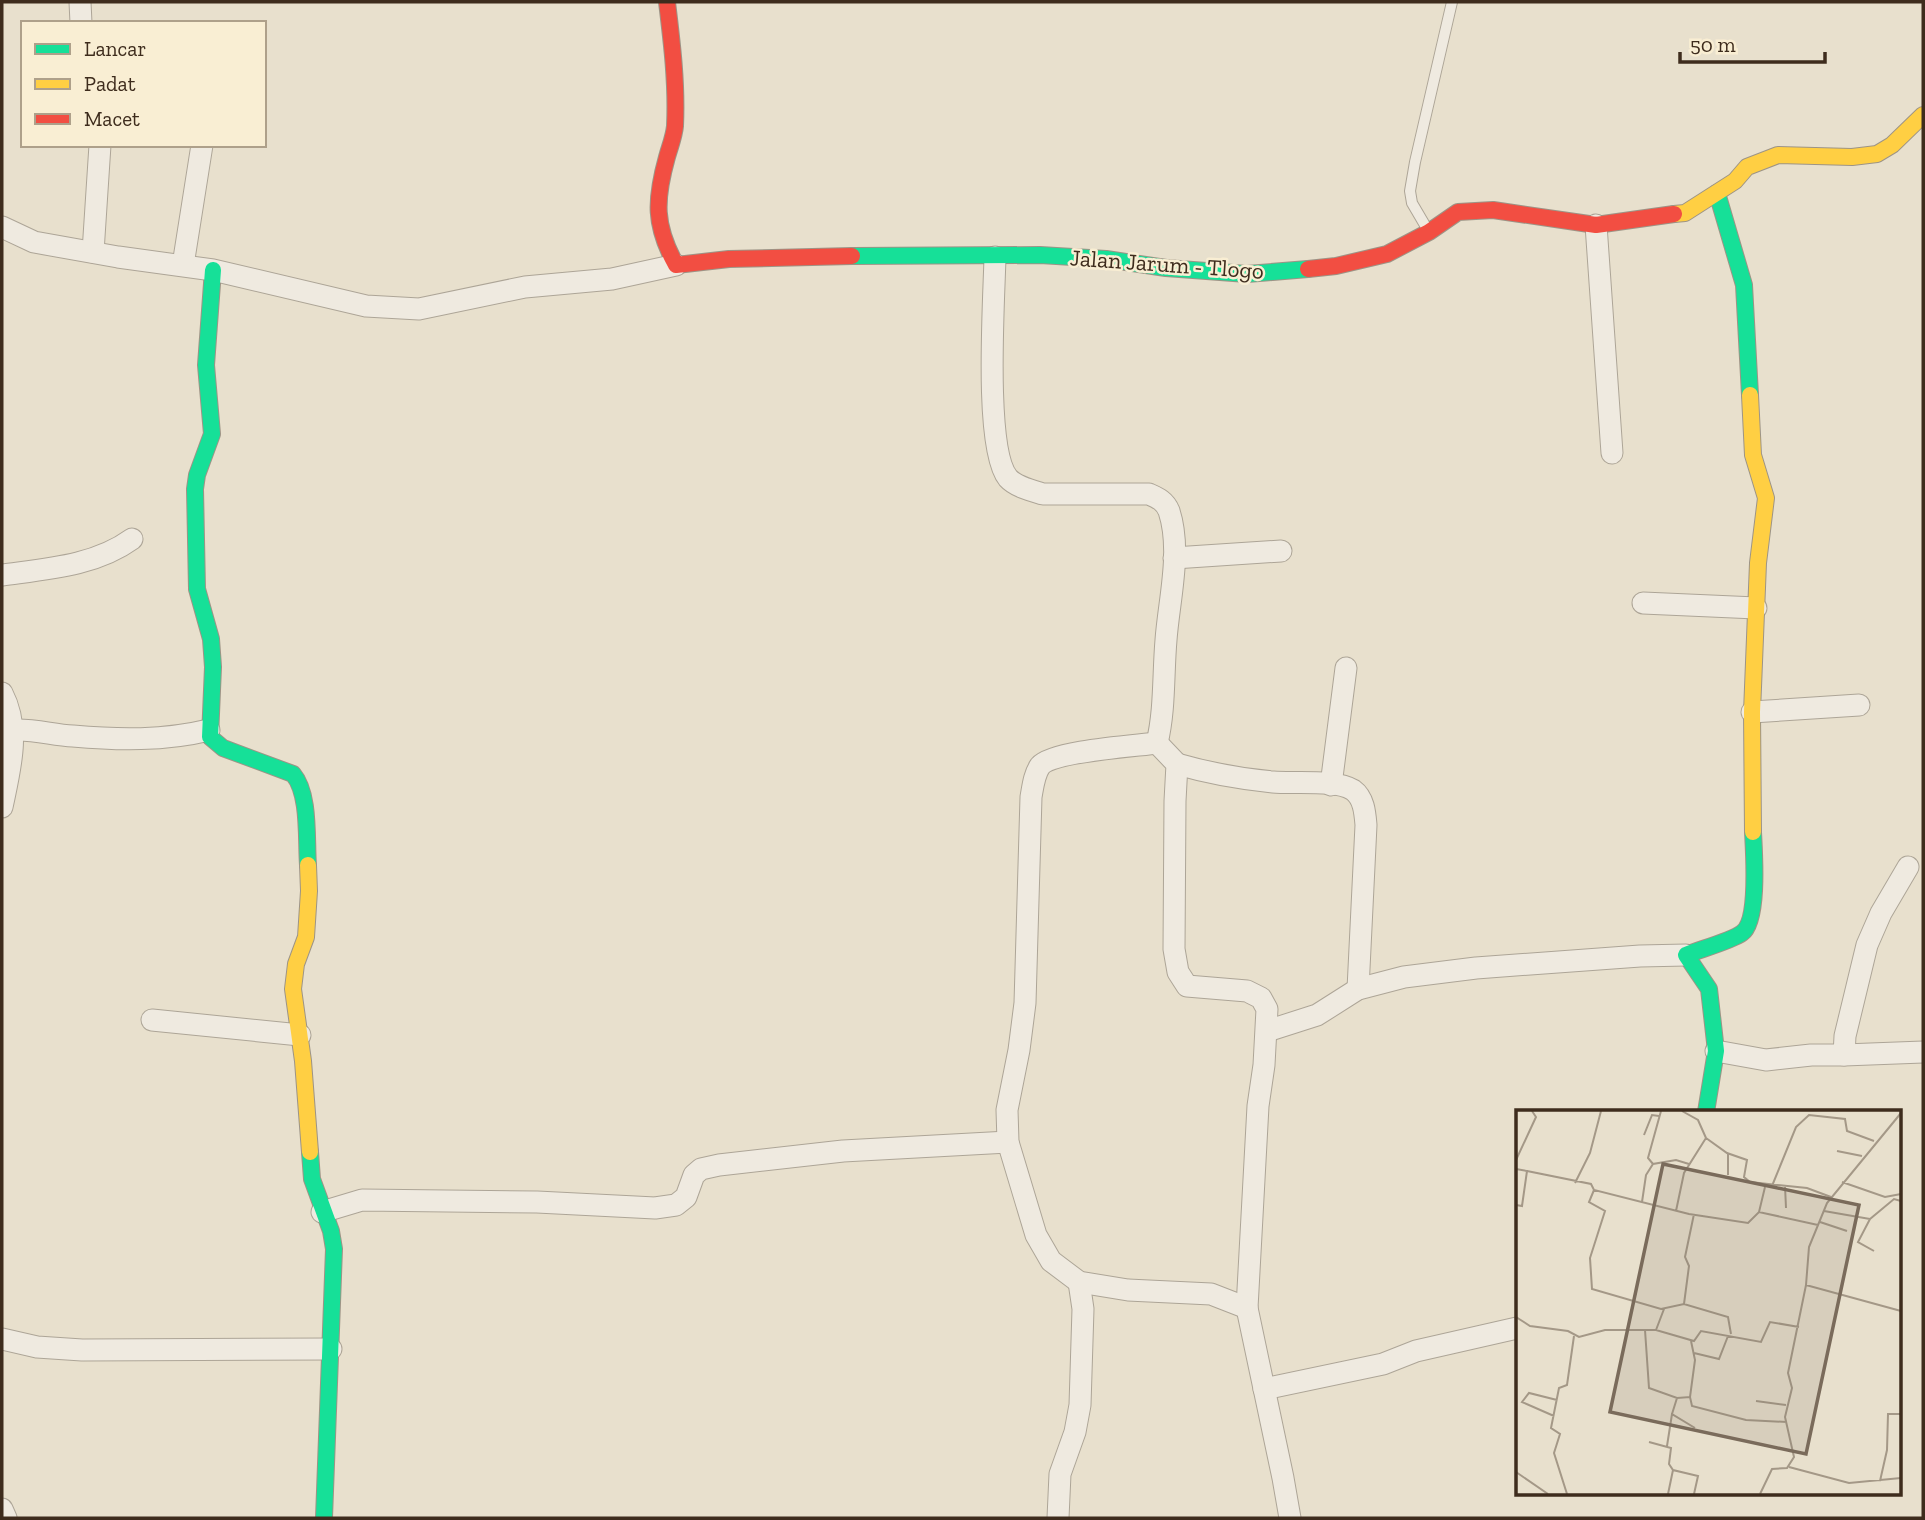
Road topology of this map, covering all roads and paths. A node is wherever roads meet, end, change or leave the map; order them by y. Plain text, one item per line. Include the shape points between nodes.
1 (80, 2) edge
2 (667, 2) edge
3 (1452, 2) edge
4 (81, 21) edge
5 (1923, 115) edge
6 (100, 147) edge
7 (202, 147) edge
8 (1717, 193) junction
9 (1596, 225) junction
10 (2, 227) edge
11 (1429, 232) junction
12 (93, 253) junction
13 (995, 257) junction
14 (183, 265) junction
15 (676, 265) junction
16 (213, 270) junction
17 (1612, 453) dead end
18 (132, 539) dead end
19 (1281, 551) dead end
20 (1174, 558) junction
21 (2, 575) edge
22 (1643, 603) dead end
23 (1755, 608) junction
24 (1346, 668) dead end
25 (2, 693) edge
26 (1858, 705) dead end
27 (1752, 712) junction
28 (14, 730) junction
29 (209, 730) junction
30 (1157, 743) junction
31 (1177, 764) junction
32 (1331, 785) junction
33 (2, 807) edge
34 (1908, 867) dead end
35 (1686, 955) junction
36 (1358, 989) junction
37 (152, 1020) dead end
38 (1267, 1031) junction
39 (300, 1035) junction
40 (1716, 1051) junction
41 (1923, 1052) edge
42 (1844, 1055) junction
43 (1706, 1110) edge
44 (1008, 1142) junction
45 (322, 1212) junction
46 (1079, 1282) junction
47 (1247, 1308) junction
48 (1516, 1328) edge
49 (2, 1339) edge
50 (331, 1349) junction
51 (1264, 1389) junction
52 (2, 1509) edge
53 (6, 1518) edge
54 (324, 1518) edge
55 (1058, 1518) edge
56 (1290, 1518) edge

1 - 4 street
2 - 15 street via 675,130 657,217 662,243
3 - 11 lane via 1410,191
5 - 8 street, Jalan Jarum - Tlogo via 1877,154 1778,155 1747,167
6 - 12 street
7 - 14 street
8 - 9 street, Jalan Jarum - Tlogo via 1685,213
8 - 23 street via 1744,285 1753,455 1766,499
9 - 11 street, Jalan Jarum - Tlogo via 1493,209 1458,212
9 - 17 street
10 - 12 street via 34,242
11 - 13 street, Jalan Jarum - Tlogo via 1387,254 1353,263 1247,274 1106,259
12 - 14 street
13 - 15 street, Jalan Jarum - Tlogo via 783,257
13 - 20 street via 993,427 1009,479 1043,494 1149,494 1163,500
14 - 16 street
15 - 16 street via 612,279 525,287 419,309 366,306
16 - 29 street via 206,365 212,434 195,489 197,589 211,639 213,667
18 - 21 street via 102,556
19 - 20 street
20 - 30 street
22 - 23 street
23 - 27 street
24 - 32 street
25 - 28 street
26 - 27 street
27 - 35 street via 1754,878 1750,924 1742,933
28 - 29 street via 125,739 168,738
28 - 33 street
29 - 39 street via 223,748 293,774 300,782 309,891 306,937 293,989
30 - 31 street
30 - 44 street via 1064,755 1042,764 1034,778 1025,1003 1007,1110
31 - 32 street via 1264,781
31 - 38 street via 1174,949 1178,972 1187,986 1247,991 1261,998 1267,1009
32 - 36 street via 1358,794 1365,813
34 - 42 street via 1867,944
35 - 36 street via 1476,968 1404,977
35 - 40 street via 1709,989
36 - 38 street via 1317,1015
37 - 39 street
38 - 47 street via 1258,1106
39 - 45 street via 312,1180
40 - 42 street via 1766,1060
40 - 43 street
41 - 42 street
44 - 45 street via 843,1151 701,1168 686,1197 676,1205 655,1208 362,1200
44 - 46 street via 1036,1235 1051,1261
45 - 50 street via 334,1249
46 - 47 street via 1128,1290 1212,1294
46 - 55 street via 1083,1322 1080,1405 1060,1474
47 - 51 street
48 - 51 street via 1416,1351 1383,1364
49 - 50 street via 82,1350
50 - 54 street
51 - 56 street
52 - 53 street

